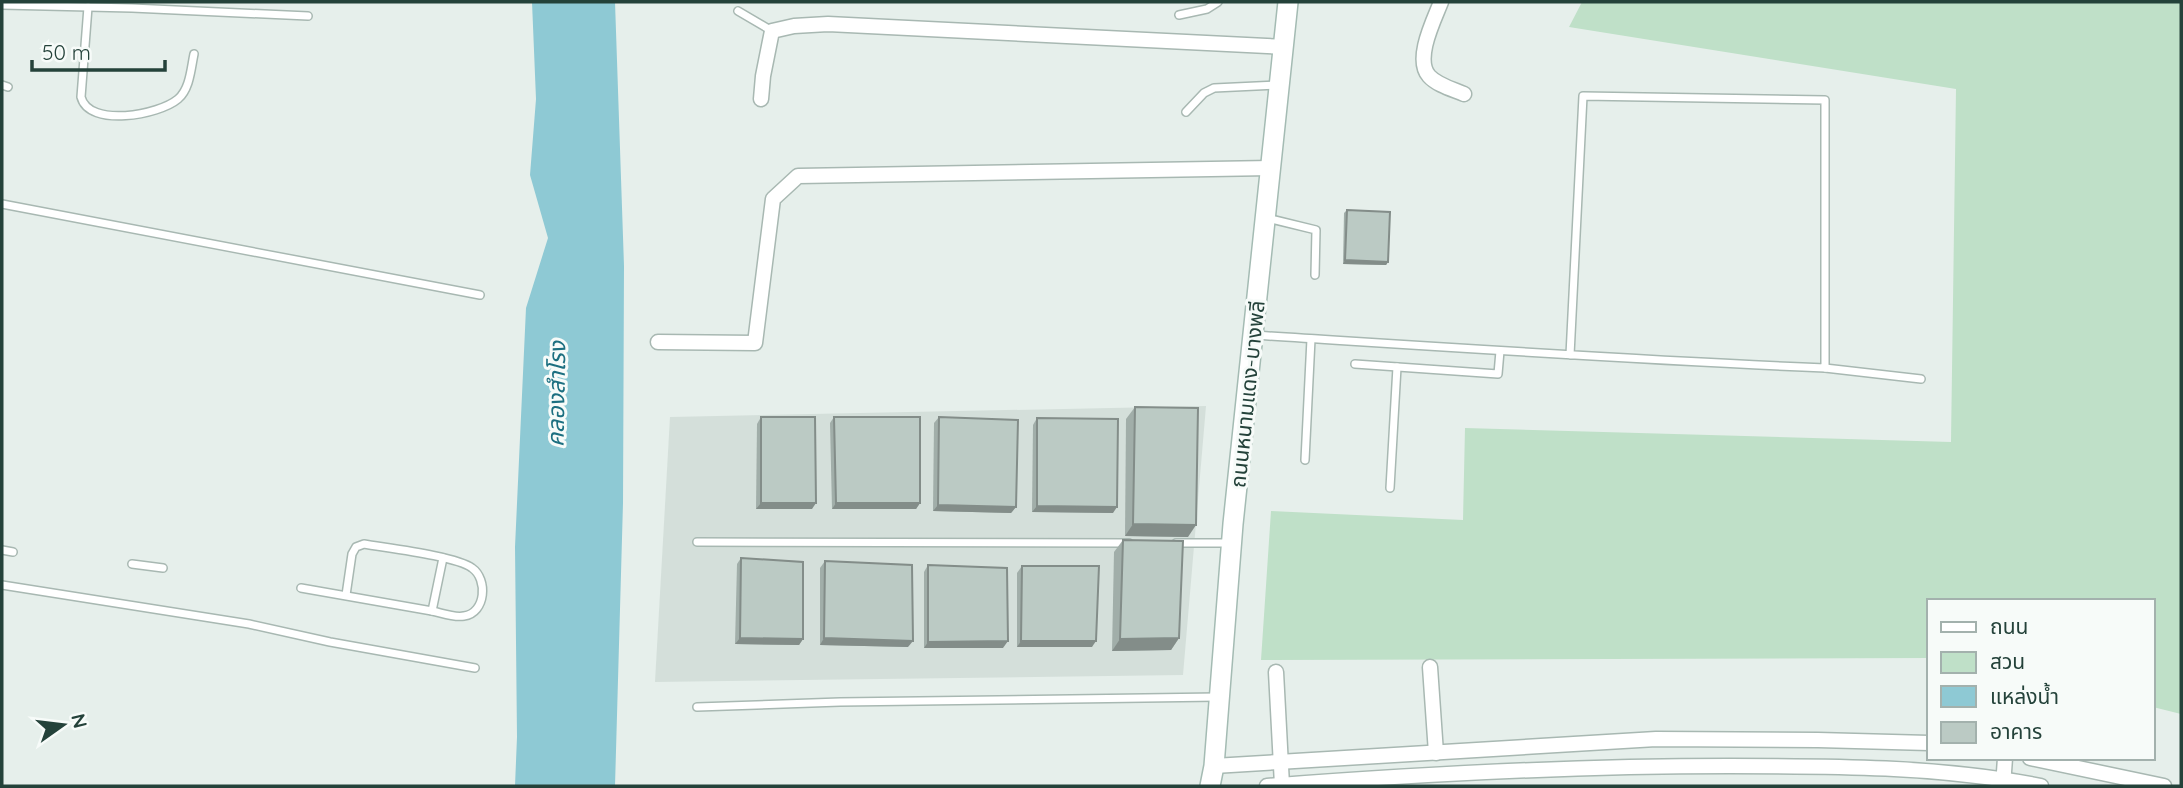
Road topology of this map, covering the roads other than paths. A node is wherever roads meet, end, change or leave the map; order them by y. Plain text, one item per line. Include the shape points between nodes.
1 (1218, 2) edge
2 (1288, 2) edge
3 (1441, 2) edge
4 (2, 5) edge
5 (88, 7) junction
6 (738, 11) dead end
7 (1179, 15) dead end
8 (308, 16) dead end
9 (772, 31) junction
10 (1284, 47) junction
11 (194, 54) dead end
12 (1280, 85) junction
13 (1464, 93) dead end
14 (761, 99) dead end
15 (1186, 112) dead end
16 (1271, 168) junction
17 (2, 204) edge
18 (1266, 218) junction
19 (1315, 275) dead end
20 (480, 295) dead end
21 (1254, 335) junction
22 (1311, 338) junction
23 (658, 342) dead end
24 (1500, 351) junction
25 (1570, 355) junction
26 (1355, 364) dead end
27 (1397, 367) junction
28 (1825, 368) junction
29 (1921, 379) dead end
30 (1305, 460) dead end
31 (1390, 488) dead end
32 (697, 542) dead end
33 (1136, 543) edge
34 (1163, 543) edge
35 (1231, 543) junction
36 (2, 550) edge
37 (13, 552) dead end
38 (443, 558) junction
39 (132, 564) dead end
40 (163, 568) dead end
41 (2, 585) edge
42 (301, 588) dead end
43 (346, 595) junction
44 (432, 611) junction
45 (1430, 667) dead end
46 (475, 668) dead end
47 (1276, 672) dead end
48 (1219, 697) junction
49 (697, 707) dead end
50 (1927, 743) edge
51 (1436, 753) junction
52 (2005, 760) edge
53 (2039, 760) edge
54 (1281, 762) junction
55 (1214, 766) junction
56 (2124, 782) edge
57 (2003, 783) edge
58 (1210, 786) edge
59 (1274, 786) edge
60 (2041, 786) edge
61 (2164, 786) edge

1 - 7 lane
2 - 10 main road, ถนนหนามแดง-บางพลี
3 - 13 street via 1427,38 1424,69 1436,82
4 - 5 lane
5 - 8 lane
5 - 11 lane via 81,97 90,110 132,116 178,100 185,91
6 - 9 lane
9 - 10 street via 828,24
9 - 14 street
10 - 12 main road, ถนนหนามแดง-บางพลี
12 - 15 lane via 1214,88
12 - 16 main road, ถนนหนามแดง-บางพลี
16 - 18 main road, ถนนหนามแดง-บางพลี
16 - 23 street via 798,176 773,199 755,343
17 - 20 lane
18 - 19 lane via 1316,230
18 - 21 main road, ถนนหนามแดง-บางพลี
21 - 22 lane
21 - 35 main road, ถนนหนามแดง-บางพลี
22 - 24 lane
22 - 30 lane
24 - 25 lane
24 - 27 lane via 1498,374
25 - 28 lane
25 - 28 lane via 1583,96 1825,100
26 - 27 lane
27 - 31 lane
28 - 29 lane
32 - 33 lane
34 - 35 lane
35 - 48 main road, ถนนหนามแดง-บางพลี
36 - 37 lane
38 - 43 lane via 364,544 356,547
38 - 44 lane
38 - 44 lane via 471,567 482,586 482,599 473,613 464,616
39 - 40 lane
41 - 46 lane via 249,624
42 - 43 lane
43 - 44 lane
45 - 51 street
47 - 54 street
48 - 49 lane
48 - 55 main road, ถนนหนามแดง-บางพลี
50 - 51 street via 1656,740
51 - 54 street
52 - 57 street
53 - 56 street
54 - 55 street
54 - 59 street
55 - 58 main road, ถนนหนามแดง-บางพลี
56 - 61 street
57 - 59 street via 1842,765 1457,772
57 - 60 street

